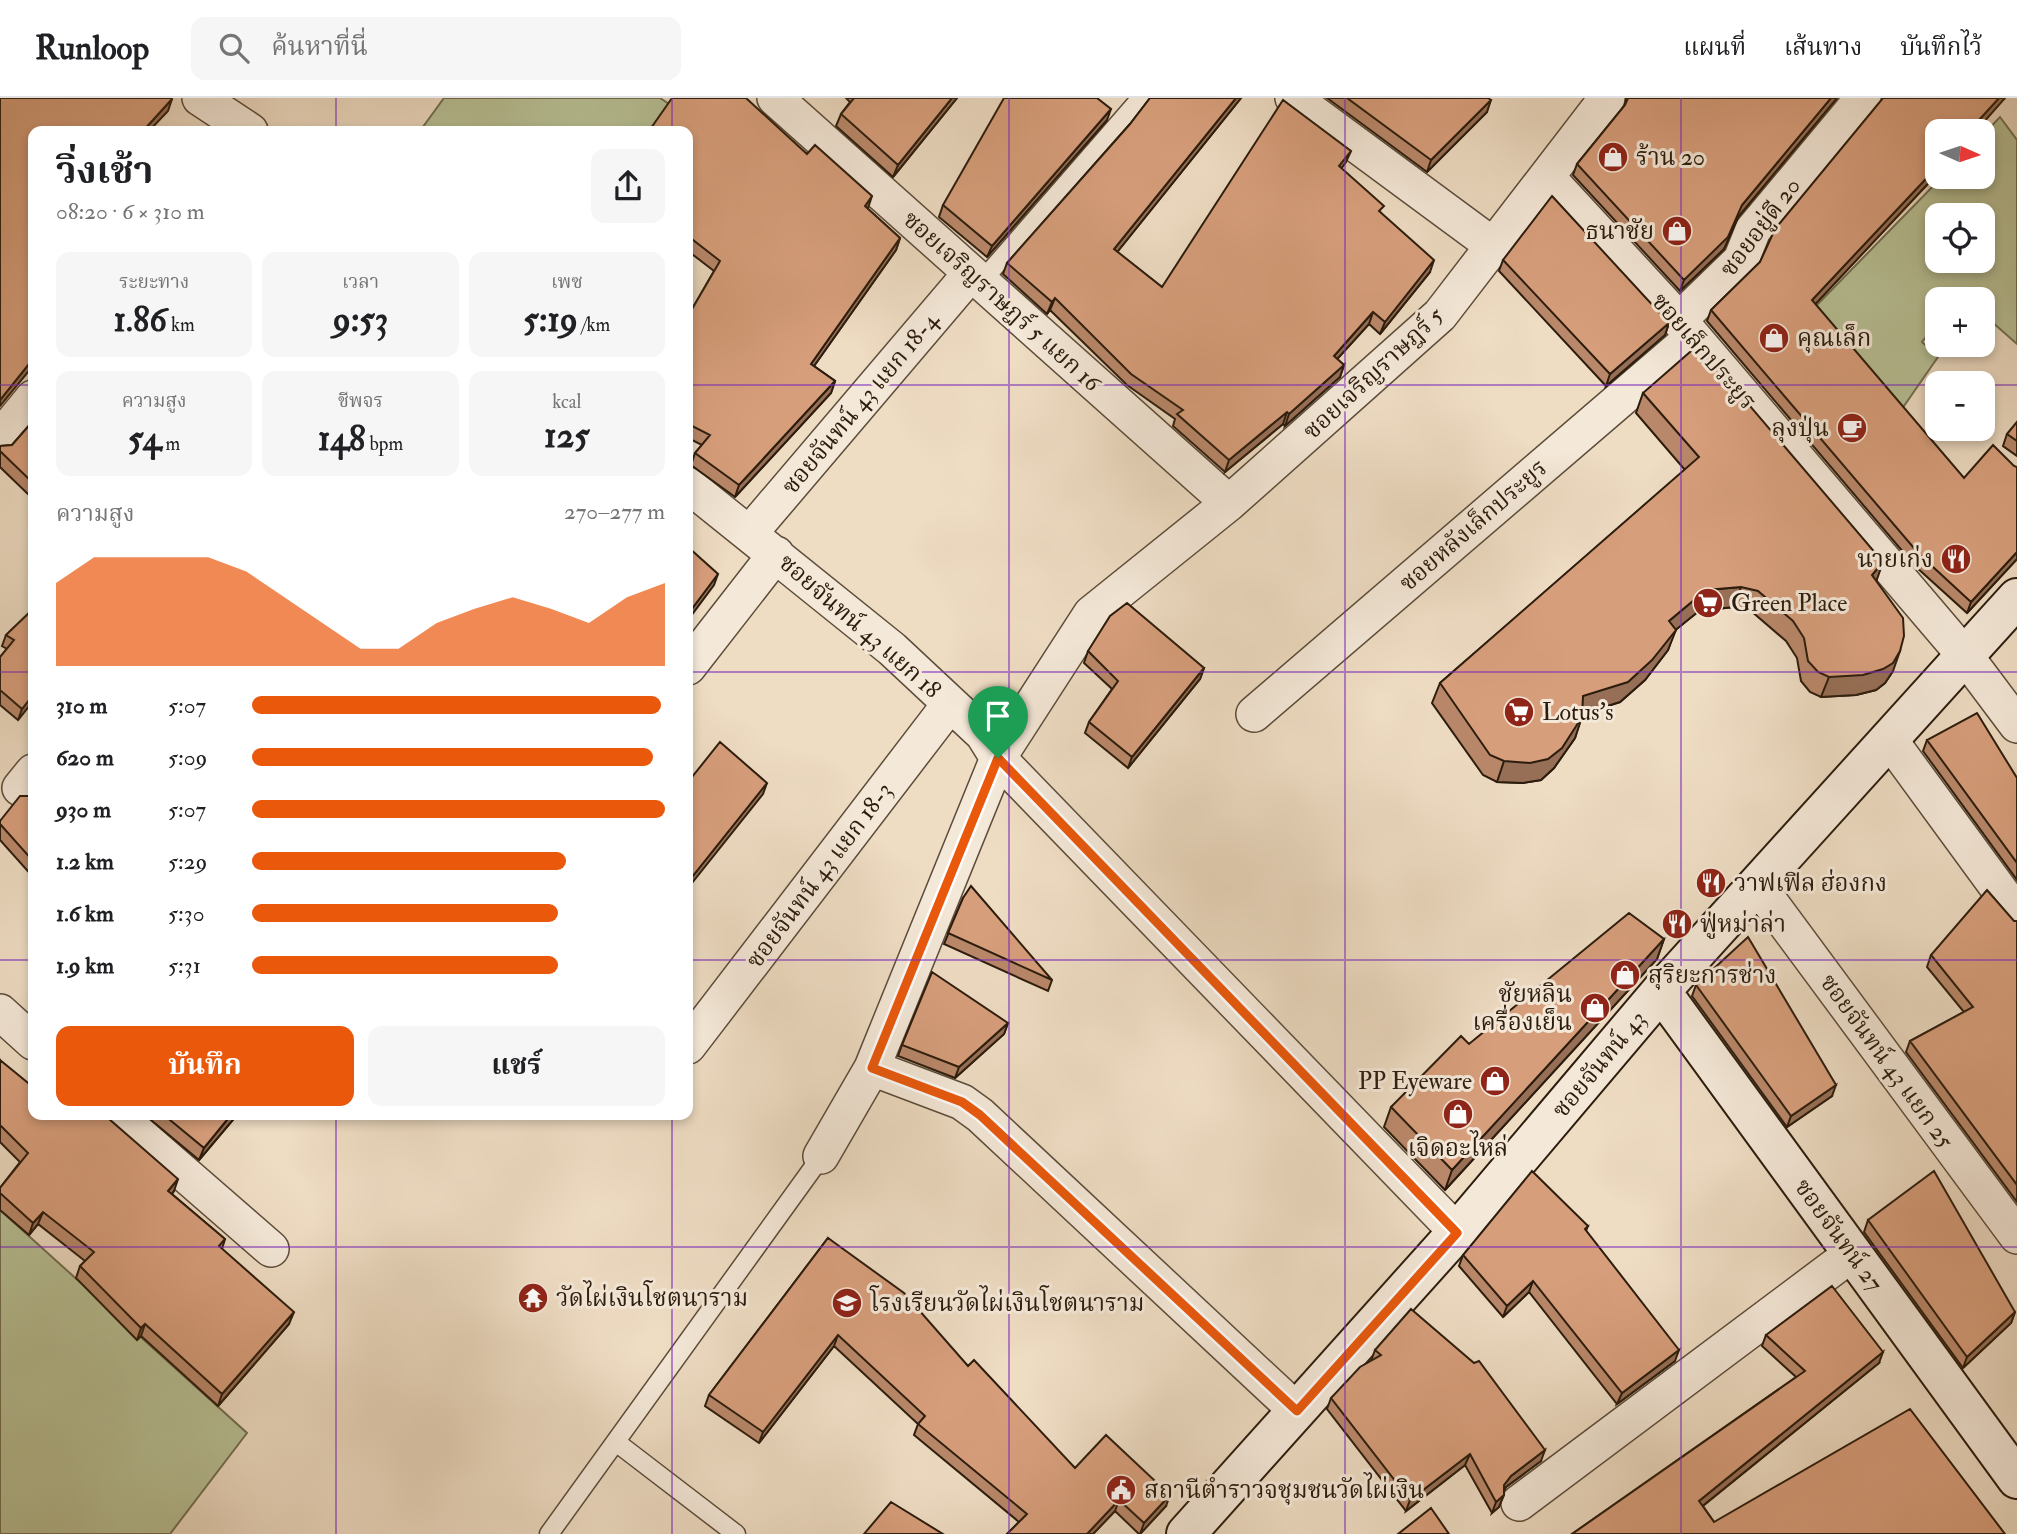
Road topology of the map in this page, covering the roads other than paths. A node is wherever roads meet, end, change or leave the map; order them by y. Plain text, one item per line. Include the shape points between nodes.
1 (200, 98) edge
2 (775, 98) edge
3 (1141, 98) edge
4 (1293, 98) edge
5 (1607, 98) edge
6 (1863, 98) edge
7 (242, 126) edge
8 (1547, 177) junction
9 (1491, 244) junction
10 (976, 278) junction
11 (1686, 329) junction
12 (28, 404) edge
13 (0, 438) edge
14 (693, 489) edge
15 (1229, 503) junction
16 (763, 544) junction
17 (2017, 598) edge
18 (1966, 657) junction
19 (693, 659) edge
20 (950, 704) junction
21 (1254, 714) dead end
22 (2017, 725) edge
23 (1889, 739) junction
24 (998, 758) junction
25 (1758, 886) junction
26 (2017, 914) edge
27 (1661, 991) junction
28 (0, 1013) edge
29 (28, 1038) edge
30 (693, 1039) edge
31 (872, 1068) junction
32 (123, 1120) edge
33 (817, 1163) joint
34 (1457, 1233) junction
35 (2017, 1236) edge
36 (271, 1249) dead end
37 (1853, 1253) junction
38 (1297, 1411) junction
39 (616, 1442) junction
40 (2017, 1479) edge
41 (1520, 1503) dead end
42 (1201, 1529) edge
43 (549, 1534) edge
44 (736, 1534) edge

1 - 7 street
2 - 10 street, ซอยเจริญราษฎร์ 5 แยก 16
3 - 10 lane
4 - 9 street
5 - 8 street, ซอยเจริญราษฎร์ 5
6 - 11 street, ซอยอยู่ดี 20 via 1753,230 1741,260
8 - 9 street, ซอยเจริญราษฎร์ 5
8 - 11 street, ซอยเล็กประยูร
9 - 15 street, ซอยเจริญราษฎร์ 5 via 1440,315
10 - 15 street, ซอยเจริญราษฎร์ 5 แยก 16
10 - 16 street, ซอยจันทน์ 43 แยก 18-4
11 - 18 street, ซอยเล็กประยูร
11 - 21 street, ซอยหลังเล็กประยูร
12 - 13 street
14 - 16 street, ซอยจันทน์ 43 แยก 18
15 - 24 street, ซอยเจริญราษฎร์ 5 via 1091,614
16 - 19 street, ซอยจันทน์ 43 แยก 18-4
16 - 20 street, ซอยจันทน์ 43 แยก 18 via 892,649
17 - 18 street, ซอยจันทน์ 43
18 - 22 street, ซอยเล็กประยูร
18 - 23 street, ซอยจันทน์ 43
20 - 24 street, ซอยจันทน์ 43 แยก 18 via 983,734
20 - 30 street, ซอยจันทน์ 43 แยก 18-3
23 - 25 street, ซอยจันทน์ 43
23 - 26 street
24 - 31 street, ซอยเจริญราษฎร์ 5
24 - 34 street, ซอยจันทน์ 43 แยก 18
25 - 27 street, ซอยจันทน์ 43
25 - 35 street, ซอยจันทน์ 43 แยก 25
27 - 34 street, ซอยจันทน์ 43
27 - 37 street, ซอยจันทน์ 27
28 - 29 street
31 - 33 street, ซอยเจริญราษฎร์ 5
31 - 38 street via 962,1102 980,1115
32 - 36 street
33 - 39 lane
34 - 38 street, ซอยจันทน์ 43
37 - 40 street, ซอยจันทน์ 27
37 - 41 street
38 - 42 street, ซอยจันทน์ 43
39 - 43 lane
39 - 44 lane

